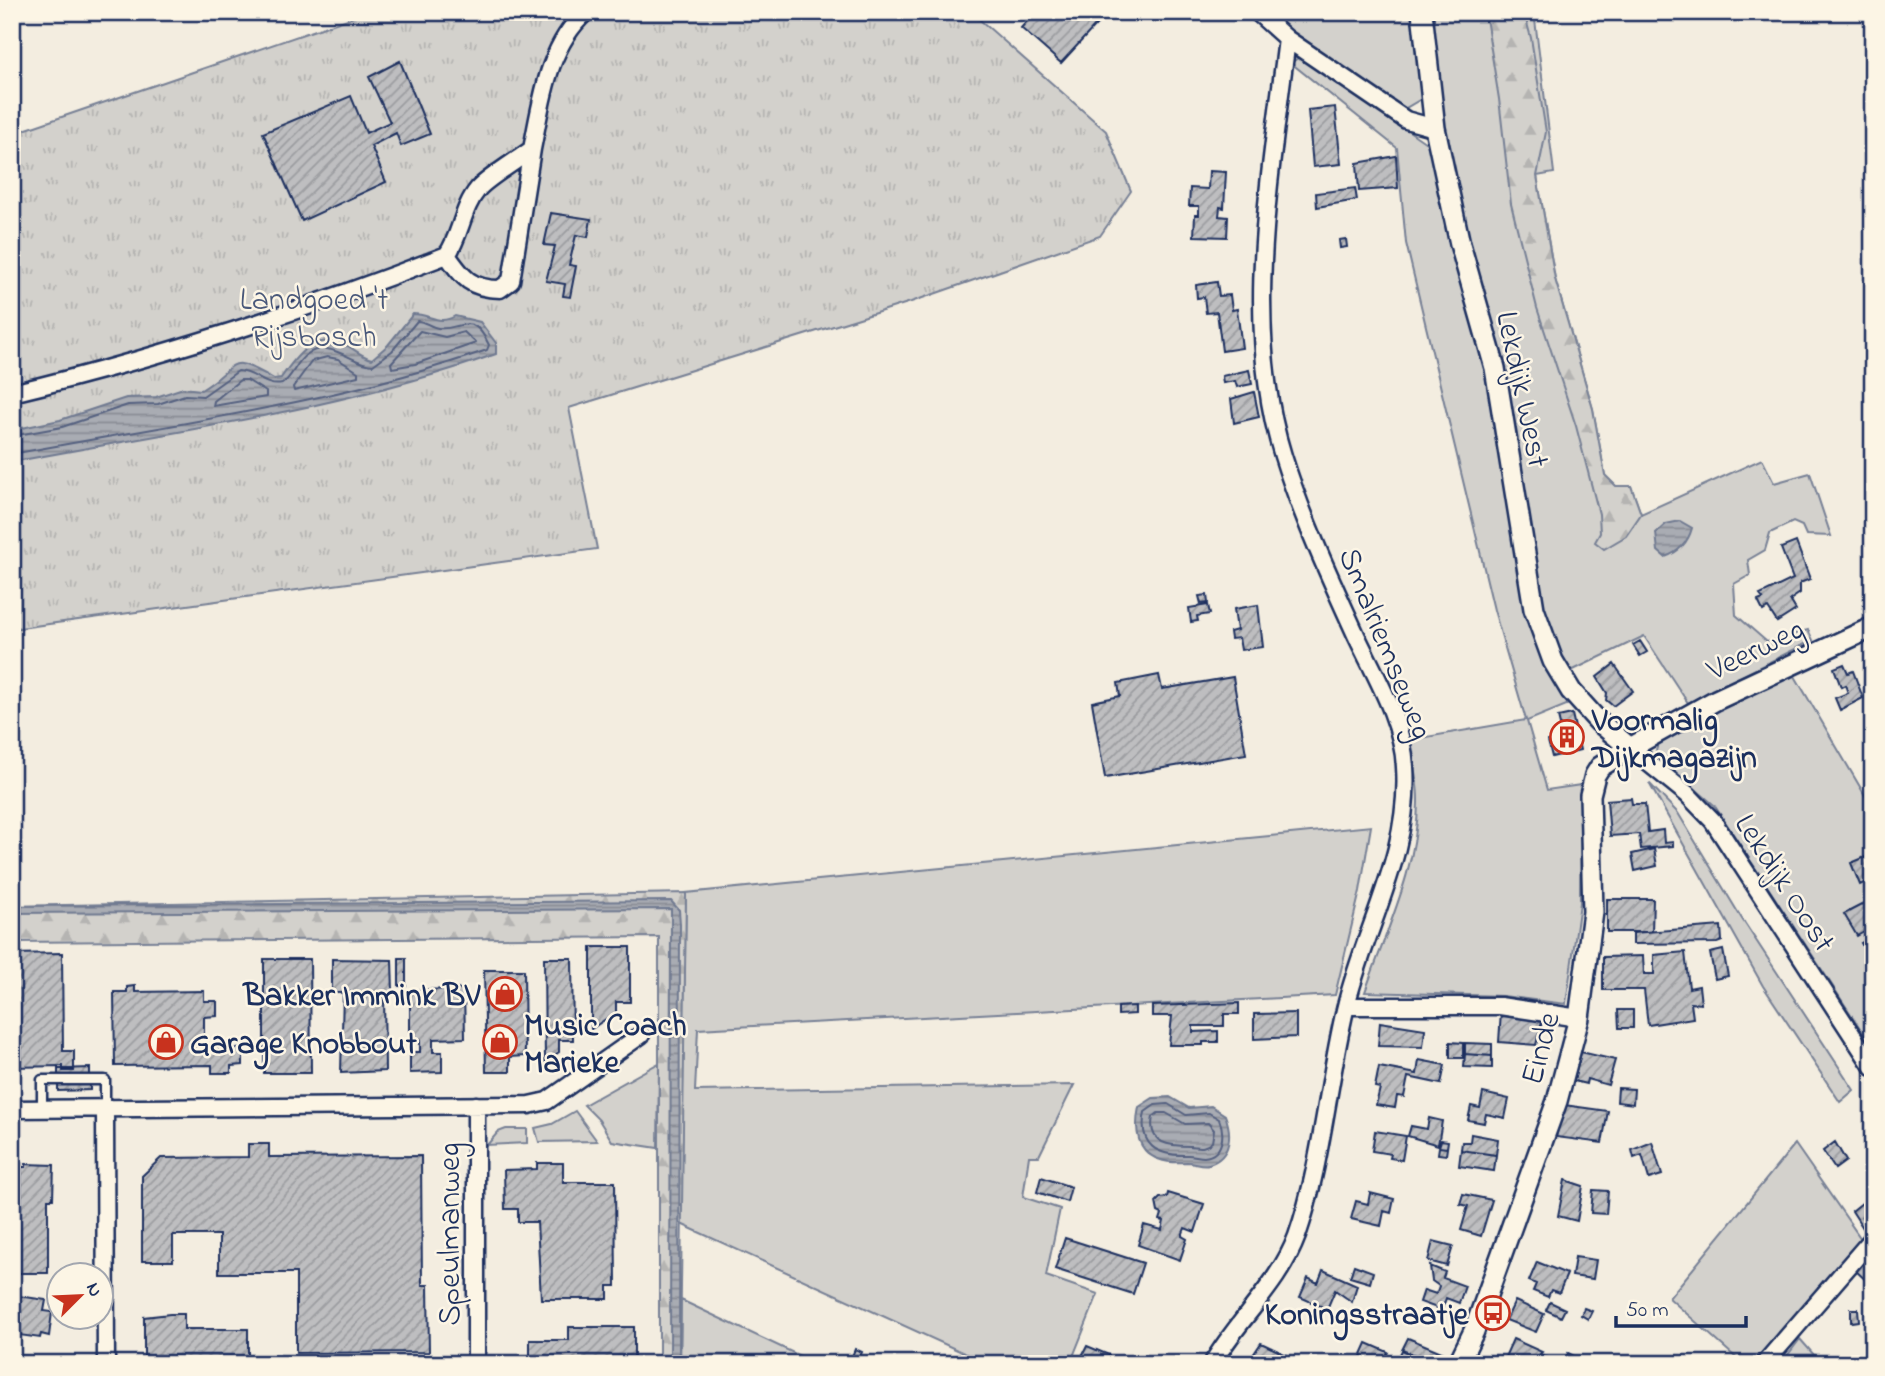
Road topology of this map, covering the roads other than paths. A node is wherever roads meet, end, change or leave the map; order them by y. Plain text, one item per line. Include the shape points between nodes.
1 (586, 12) edge
2 (1257, 12) edge
3 (1422, 12) edge
4 (1287, 39) junction
5 (1435, 128) junction
6 (532, 149) junction
7 (498, 176) junction
8 (525, 194) junction
9 (447, 255) junction
10 (12, 393) edge
11 (1873, 626) edge
12 (1630, 748) junction
13 (1346, 1006) junction
14 (1579, 1018) junction
15 (641, 1035) dead end
16 (1873, 1067) edge
17 (476, 1105) junction
18 (12, 1110) edge
19 (42, 1110) junction
20 (105, 1111) junction
21 (1873, 1238) edge
22 (106, 1364) edge
23 (476, 1364) edge
24 (1212, 1364) edge
25 (1458, 1364) edge
26 (1764, 1364) edge

1 - 6 street via 554,55
2 - 4 street
3 - 5 street, Lekdijk West
4 - 5 street via 1406,120
4 - 13 street, Smalriemseweg via 1262,299 1268,396 1283,456 1332,581 1391,708 1406,765 1404,824 1384,899
5 - 12 street, Lekdijk West via 1460,244 1495,368 1534,609 1552,661 1571,691
6 - 7 street
6 - 8 street
7 - 8 street
7 - 9 street via 478,189
8 - 9 street via 511,281 506,285 479,289 460,274
9 - 10 street via 339,297 221,335
11 - 12 street, Veerweg via 1716,699
12 - 14 street, Einde via 1600,767 1590,795 1593,912
12 - 16 street, Lekdijk Oost via 1688,794 1713,821
13 - 14 street via 1500,1006
13 - 24 street, Smalriemseweg via 1296,1237 1261,1298
14 - 25 street, Einde via 1557,1101
15 - 17 street via 547,1101
17 - 20 street
17 - 23 street, Speulmanweg
18 - 19 street
19 - 20 street
19 - 20 lane via 42,1080 105,1080
20 - 22 street
21 - 26 street

